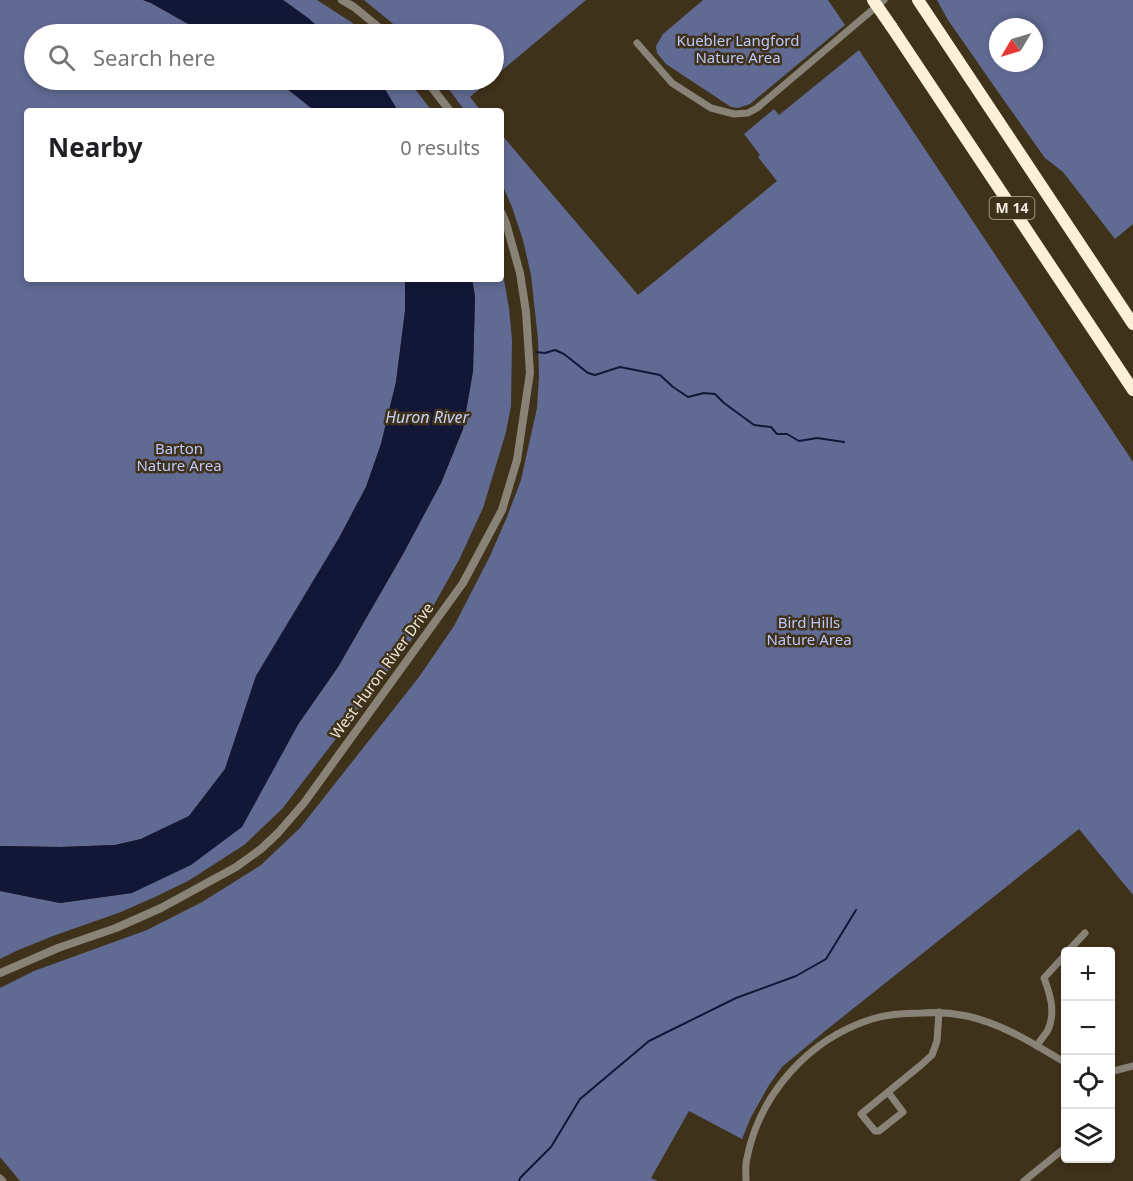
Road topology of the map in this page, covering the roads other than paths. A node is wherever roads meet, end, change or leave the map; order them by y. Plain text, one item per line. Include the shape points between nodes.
1 (342, 0) edge
2 (873, 0) edge
3 (884, 0) edge
4 (918, 0) edge
5 (375, 24) edge
6 (637, 43) dead end
7 (434, 90) edge
8 (448, 108) edge
9 (504, 219) edge
10 (1133, 324) edge
11 (1133, 390) edge
12 (1085, 933) dead end
13 (1072, 947) edge
14 (1061, 959) edge
15 (0, 973) edge
16 (939, 1012) junction
17 (1037, 1046) junction
18 (1061, 1061) edge
19 (1133, 1066) edge
20 (1115, 1071) edge
21 (888, 1092) junction
22 (1061, 1150) edge
23 (746, 1181) edge
24 (1024, 1181) edge

1 - 5 street
2 - 11 highway, M 14, bridge
3 - 6 street via 748,113 711,108 672,83
4 - 10 highway, M 14
7 - 8 street
9 - 15 street, West Huron River Drive via 520,273 530,373 517,460 502,510 463,583 303,803 261,849 161,908
12 - 13 street
14 - 17 street via 1044,978 1051,1014 1048,1029
16 - 17 street via 990,1023
16 - 21 street via 933,1055
16 - 23 street via 899,1013 844,1030 791,1069 756,1128 746,1160
17 - 18 street
19 - 20 street
21 - 21 street via 861,1114 875,1131 903,1112
22 - 24 street

